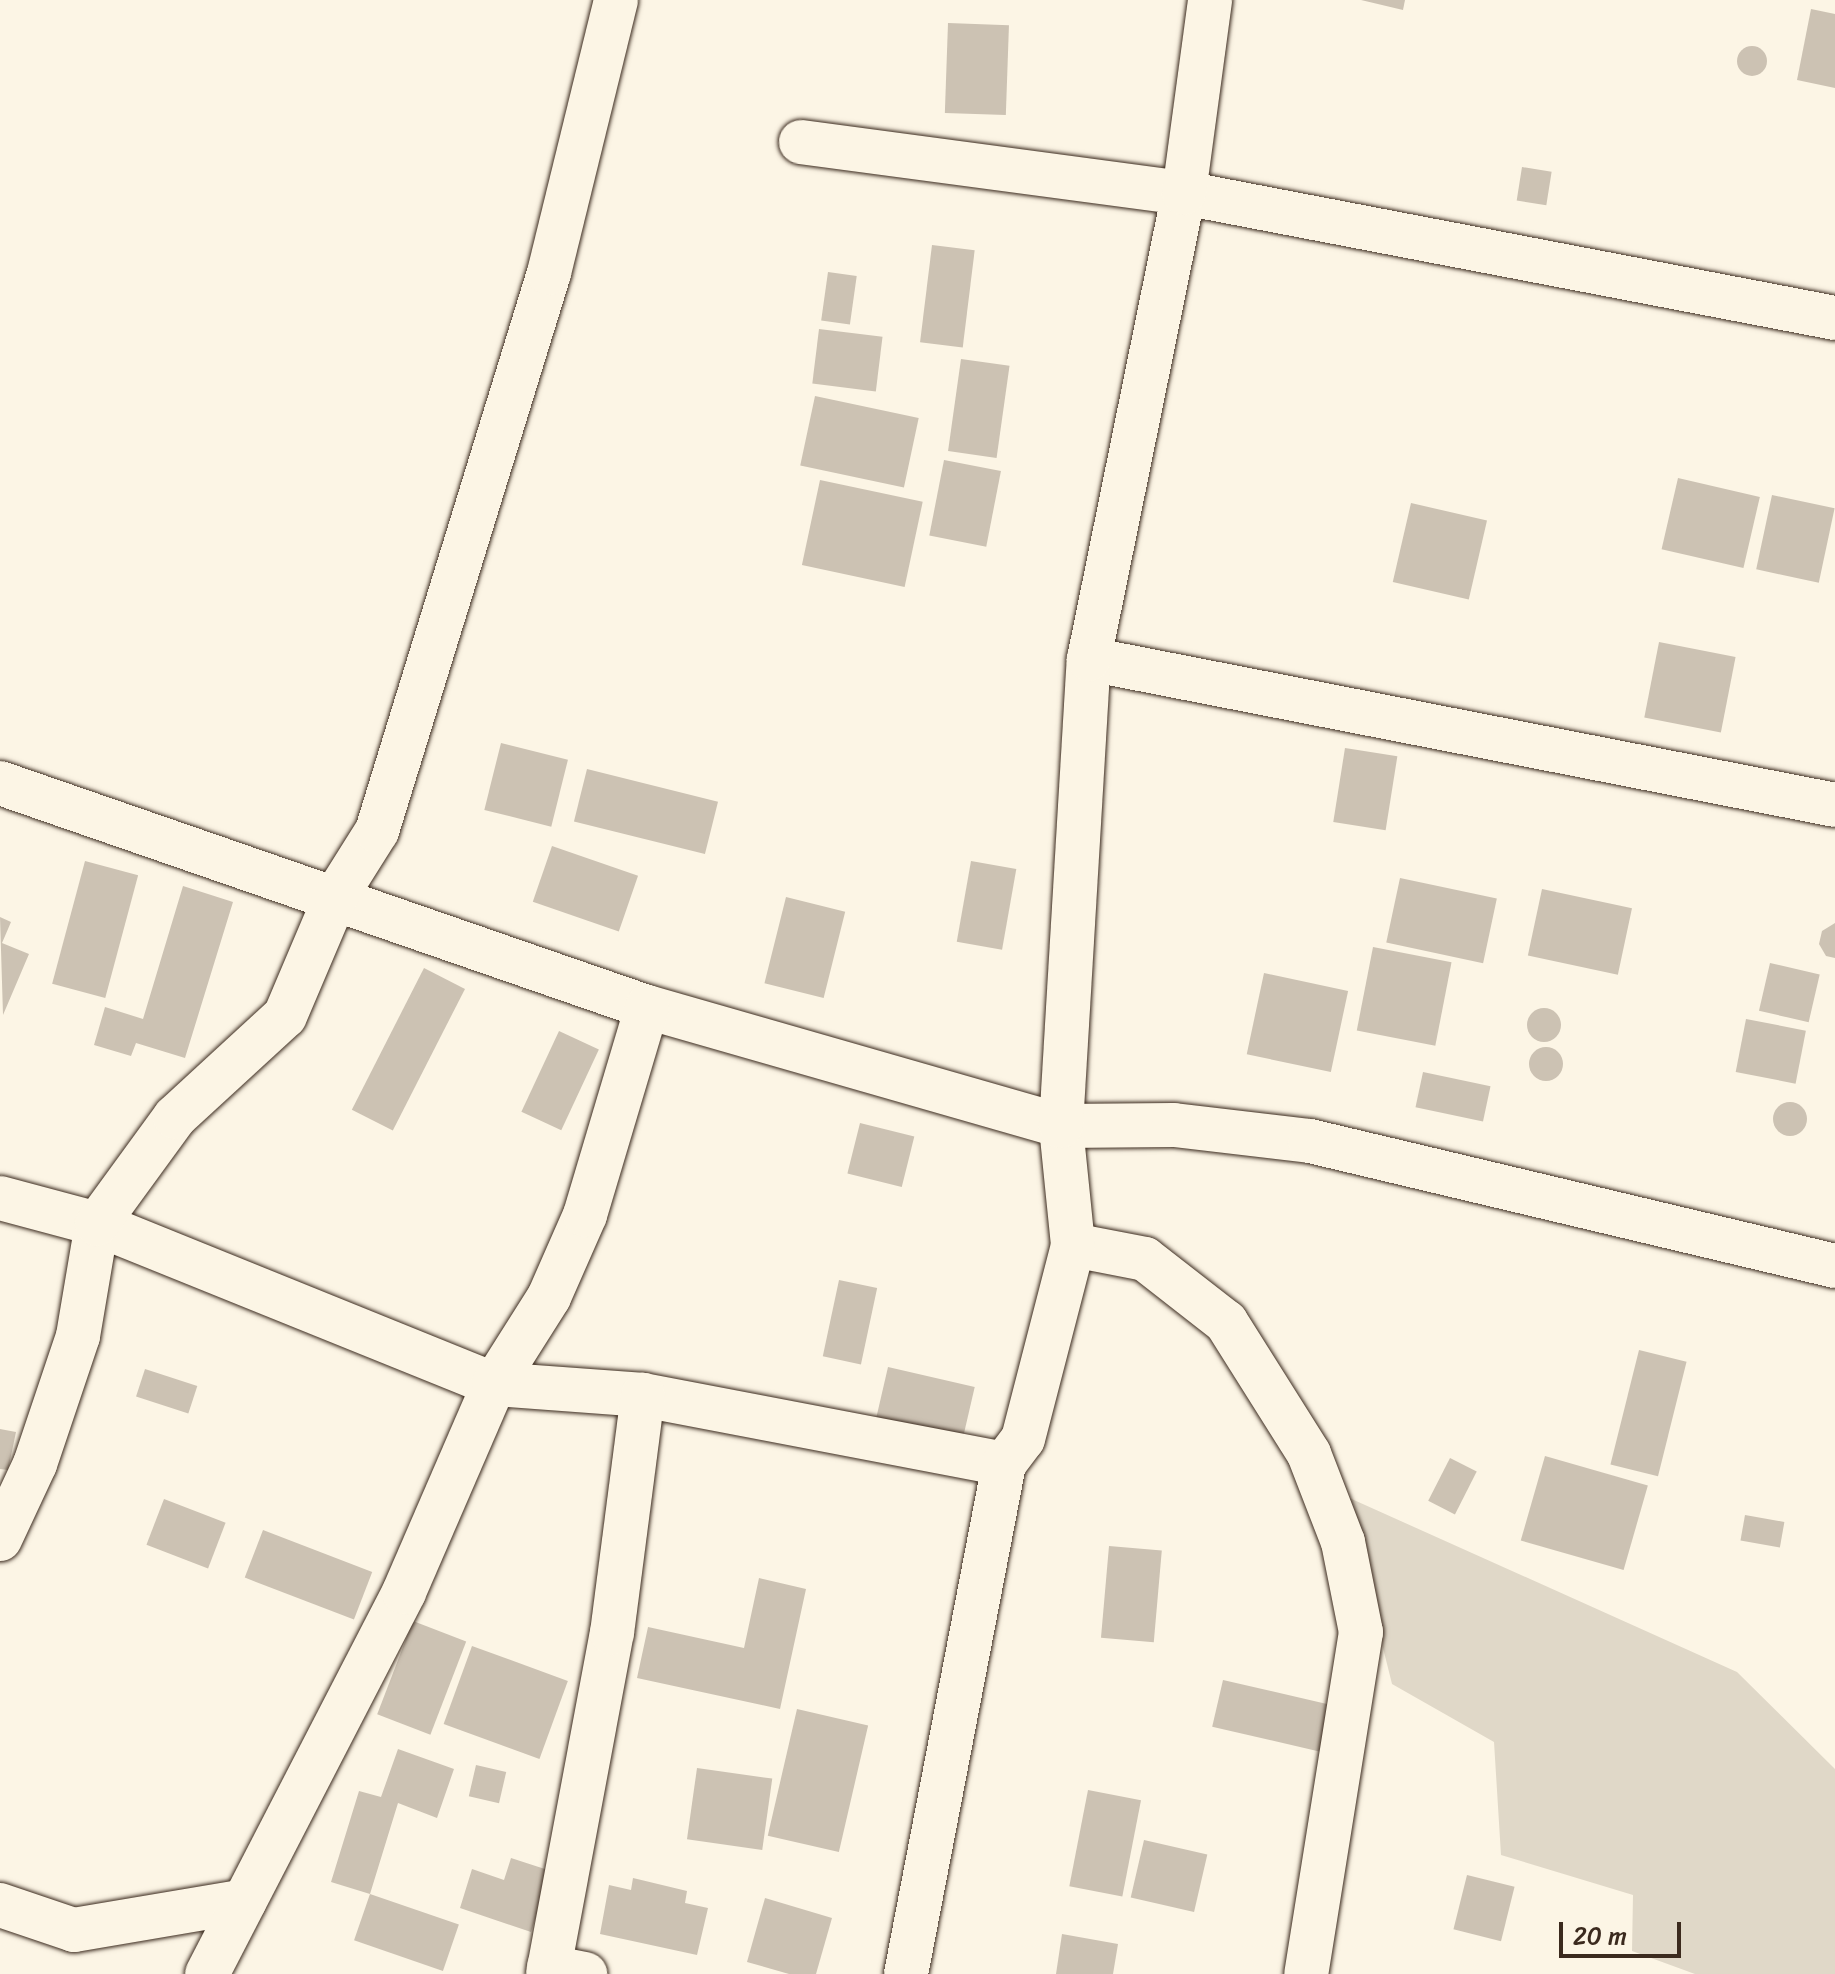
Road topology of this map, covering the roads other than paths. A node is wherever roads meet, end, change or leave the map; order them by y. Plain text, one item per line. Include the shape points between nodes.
1 (616, 0) edge
2 (1210, 0) edge
3 (801, 142) dead end
4 (1184, 193) junction
5 (1835, 318) edge
6 (1089, 659) junction
7 (0, 783) edge
8 (1835, 805) edge
9 (336, 896) junction
10 (647, 1007) junction
11 (1061, 1126) junction
12 (0, 1198) edge
13 (97, 1224) junction
14 (1073, 1245) junction
15 (1835, 1266) edge
16 (494, 1384) junction
17 (643, 1395) junction
18 (1004, 1464) junction
19 (0, 1539) edge
20 (245, 1901) junction
21 (0, 1905) edge
22 (560, 1972) edge
23 (207, 1974) edge
24 (906, 1974) edge
25 (1306, 1974) edge

1 - 9 street via 549,273 377,831
2 - 4 street
3 - 4 street
4 - 5 street
4 - 6 street
6 - 8 street
6 - 11 street
7 - 9 street
9 - 10 street
9 - 13 street via 285,1016 175,1117
10 - 11 street
10 - 16 street via 585,1215 549,1297
11 - 14 street
11 - 15 street via 1174,1125 1310,1141
12 - 13 street
13 - 16 street
13 - 19 street via 78,1336 35,1464
14 - 18 street via 1023,1439
14 - 25 street via 1145,1259 1226,1322 1309,1454 1343,1542 1361,1632
16 - 17 street
16 - 20 street via 404,1592
17 - 18 street
17 - 22 street
18 - 24 street
20 - 21 street via 74,1930
20 - 23 street

